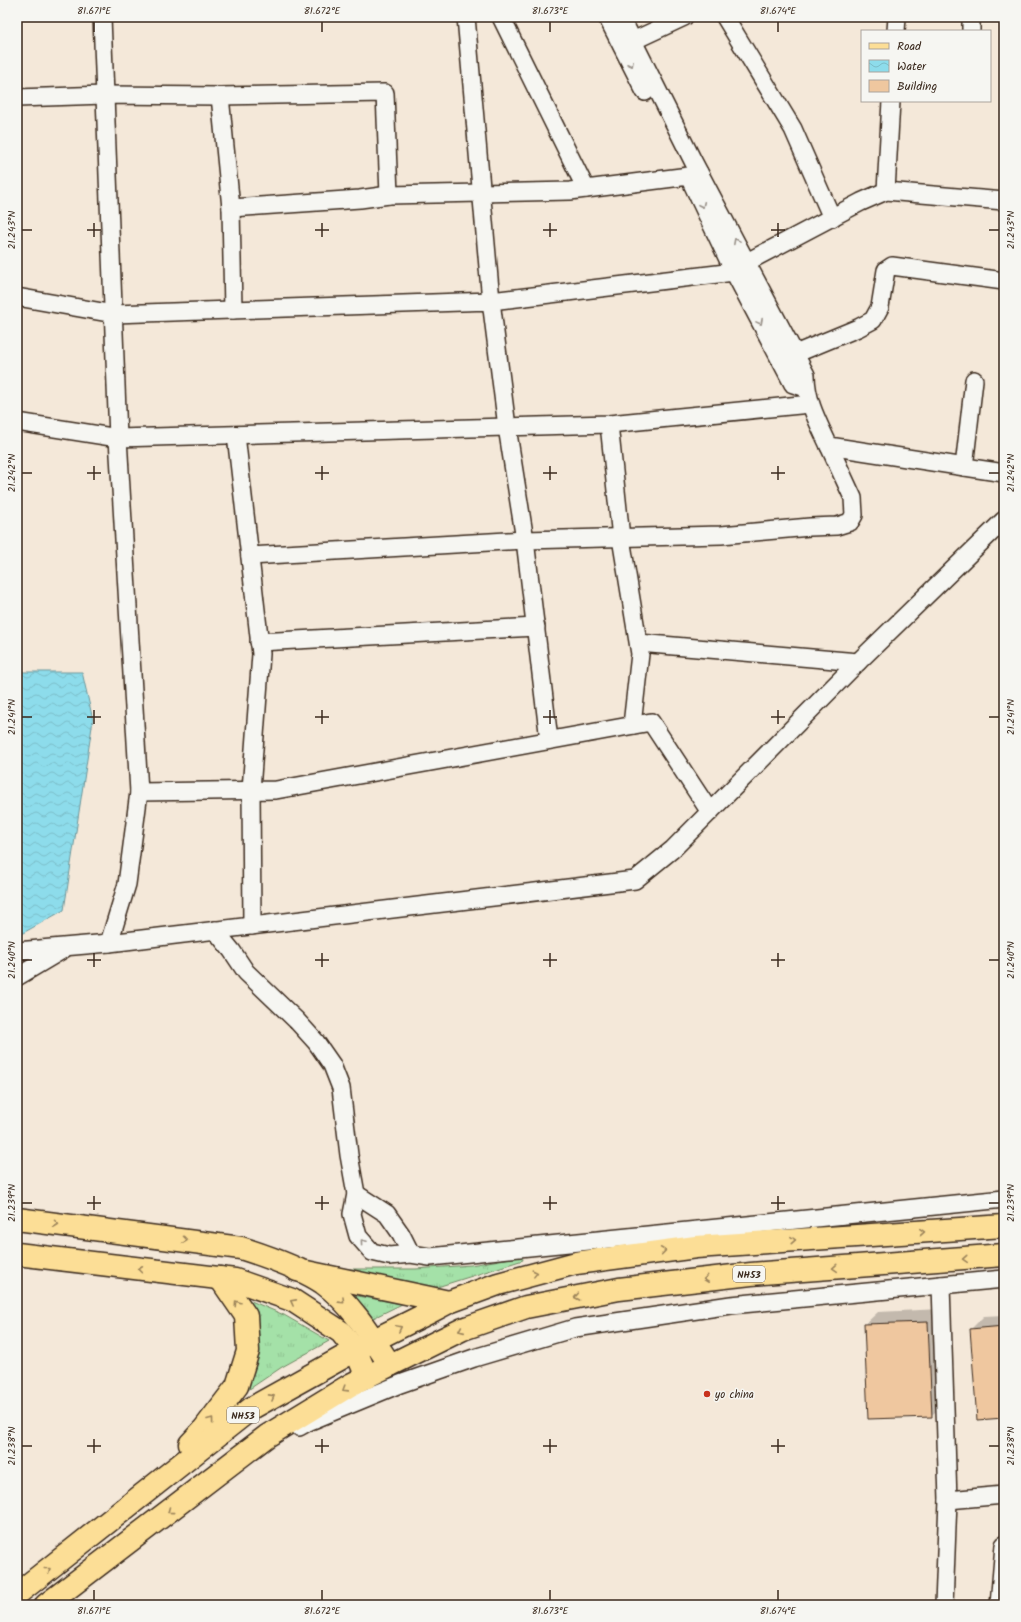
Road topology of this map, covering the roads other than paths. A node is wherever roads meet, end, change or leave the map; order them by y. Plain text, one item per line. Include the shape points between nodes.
1 (102, 17) edge
2 (466, 17) edge
3 (501, 17) edge
4 (607, 17) edge
5 (621, 17) edge
6 (684, 17) edge
7 (725, 17) edge
8 (897, 17) edge
9 (972, 17) edge
10 (896, 30) edge
11 (971, 30) edge
12 (627, 43) junction
13 (105, 95) junction
14 (220, 96) junction
15 (17, 98) edge
16 (891, 102) edge
17 (694, 174) junction
18 (586, 189) junction
19 (886, 191) junction
20 (482, 193) junction
21 (389, 195) junction
22 (1004, 201) edge
23 (231, 208) junction
24 (832, 218) junction
25 (740, 267) junction
26 (1004, 281) edge
27 (17, 297) edge
28 (491, 301) junction
29 (233, 310) junction
30 (114, 314) junction
31 (795, 354) junction
32 (974, 380) dead end
33 (808, 396) junction
34 (17, 422) edge
35 (609, 424) junction
36 (507, 427) junction
37 (236, 435) junction
38 (118, 438) junction
39 (829, 446) junction
40 (964, 467) junction
41 (1004, 473) edge
42 (1004, 520) edge
43 (621, 538) junction
44 (525, 540) junction
45 (250, 556) junction
46 (536, 627) junction
47 (259, 642) junction
48 (639, 643) junction
49 (858, 662) junction
50 (632, 725) junction
51 (549, 740) junction
52 (251, 790) junction
53 (139, 792) junction
54 (710, 812) junction
55 (252, 926) junction
56 (215, 930) junction
57 (109, 943) junction
58 (70, 946) junction
59 (17, 951) edge
60 (17, 977) edge
61 (356, 1194) junction
62 (1004, 1199) edge
63 (17, 1219) edge
64 (1004, 1226) edge
65 (17, 1254) edge
66 (411, 1254) junction
67 (1004, 1256) edge
68 (297, 1270) junction
69 (220, 1278) junction
70 (1004, 1279) edge
71 (941, 1285) junction
72 (449, 1302) junction
73 (365, 1346) junction
74 (390, 1365) junction
75 (367, 1377) junction
76 (159, 1482) junction
77 (1004, 1495) edge
78 (186, 1498) junction
79 (948, 1500) junction
80 (1004, 1545) edge
81 (17, 1594) edge
82 (46, 1605) edge
83 (944, 1605) edge
84 (999, 1605) edge

1 - 13 street
2 - 20 street
3 - 18 street
4 - 12 street
5 - 12 street
6 - 12 street
7 - 24 street via 793,129
8 - 10 street
9 - 11 street
12 - 17 street
13 - 14 street
13 - 15 street
13 - 30 street
14 - 21 street via 385,93
14 - 23 street
16 - 19 street
17 - 18 street
17 - 25 street
18 - 20 street
19 - 22 street
19 - 24 street
20 - 21 street
20 - 28 street
21 - 23 street
23 - 29 street
24 - 25 street
25 - 28 street
25 - 31 street
25 -> 33 street via 793,384
26 - 31 street via 892,266 886,270 880,308 873,320
27 - 30 street
28 - 29 street
28 - 36 street
29 - 30 street
30 - 38 street
31 - 33 street via 806,375
32 - 40 street
33 - 35 street
33 - 39 street
34 - 38 street
35 - 36 street
35 - 43 street
36 - 37 street
36 - 44 street
37 - 38 street
37 - 45 street
38 - 53 street
39 - 40 street
39 - 43 street via 853,498 854,515 850,522 837,526 721,535
40 - 41 street
42 - 49 street
43 - 44 street
43 - 48 street
44 - 45 street
44 - 46 street
45 - 47 street
46 - 47 street
46 - 51 street
47 - 52 street via 261,654
48 - 49 street
48 - 50 street
49 - 54 street
50 - 51 street
50 - 54 street via 651,722
51 - 52 street via 276,790
52 - 53 street
52 - 55 street
53 - 57 street via 127,884
54 - 55 street via 673,849 635,880
55 - 56 street
56 - 57 street
56 - 61 street via 246,972 297,1021 332,1065 341,1088
57 - 58 street
58 - 59 street
58 - 60 street
61 - 66 street via 387,1214
66 -> 61 street via 389,1256 372,1252 358,1236 352,1214
62 - 66 street via 430,1258
63 -> 68 main road via 241,1248
72 -> 64 main road, NH53 via 519,1278 576,1263 696,1247
69 -> 65 main road
67 -> 74 main road, NH53 via 752,1274 619,1289 526,1307 463,1329
68 - 72 main road
68 -> 73 main road via 322,1283 352,1311
73 -> 69 main road via 292,1300 235,1280
76 -> 69 main road via 237,1386 248,1351 246,1316
70 - 71 street
71 - 78 street via 731,1305 575,1328 408,1381 308,1422
71 - 79 street
73 -> 72 main road, NH53
73 - 74 main road
73 - 75 main road
76 -> 73 main road, NH53 via 252,1408
74 - 75 main road, NH53
75 -> 78 main road, NH53 via 267,1436
81 -> 76 main road, NH53
77 - 79 street
78 -> 82 main road, NH53
79 - 83 street
80 - 84 street

